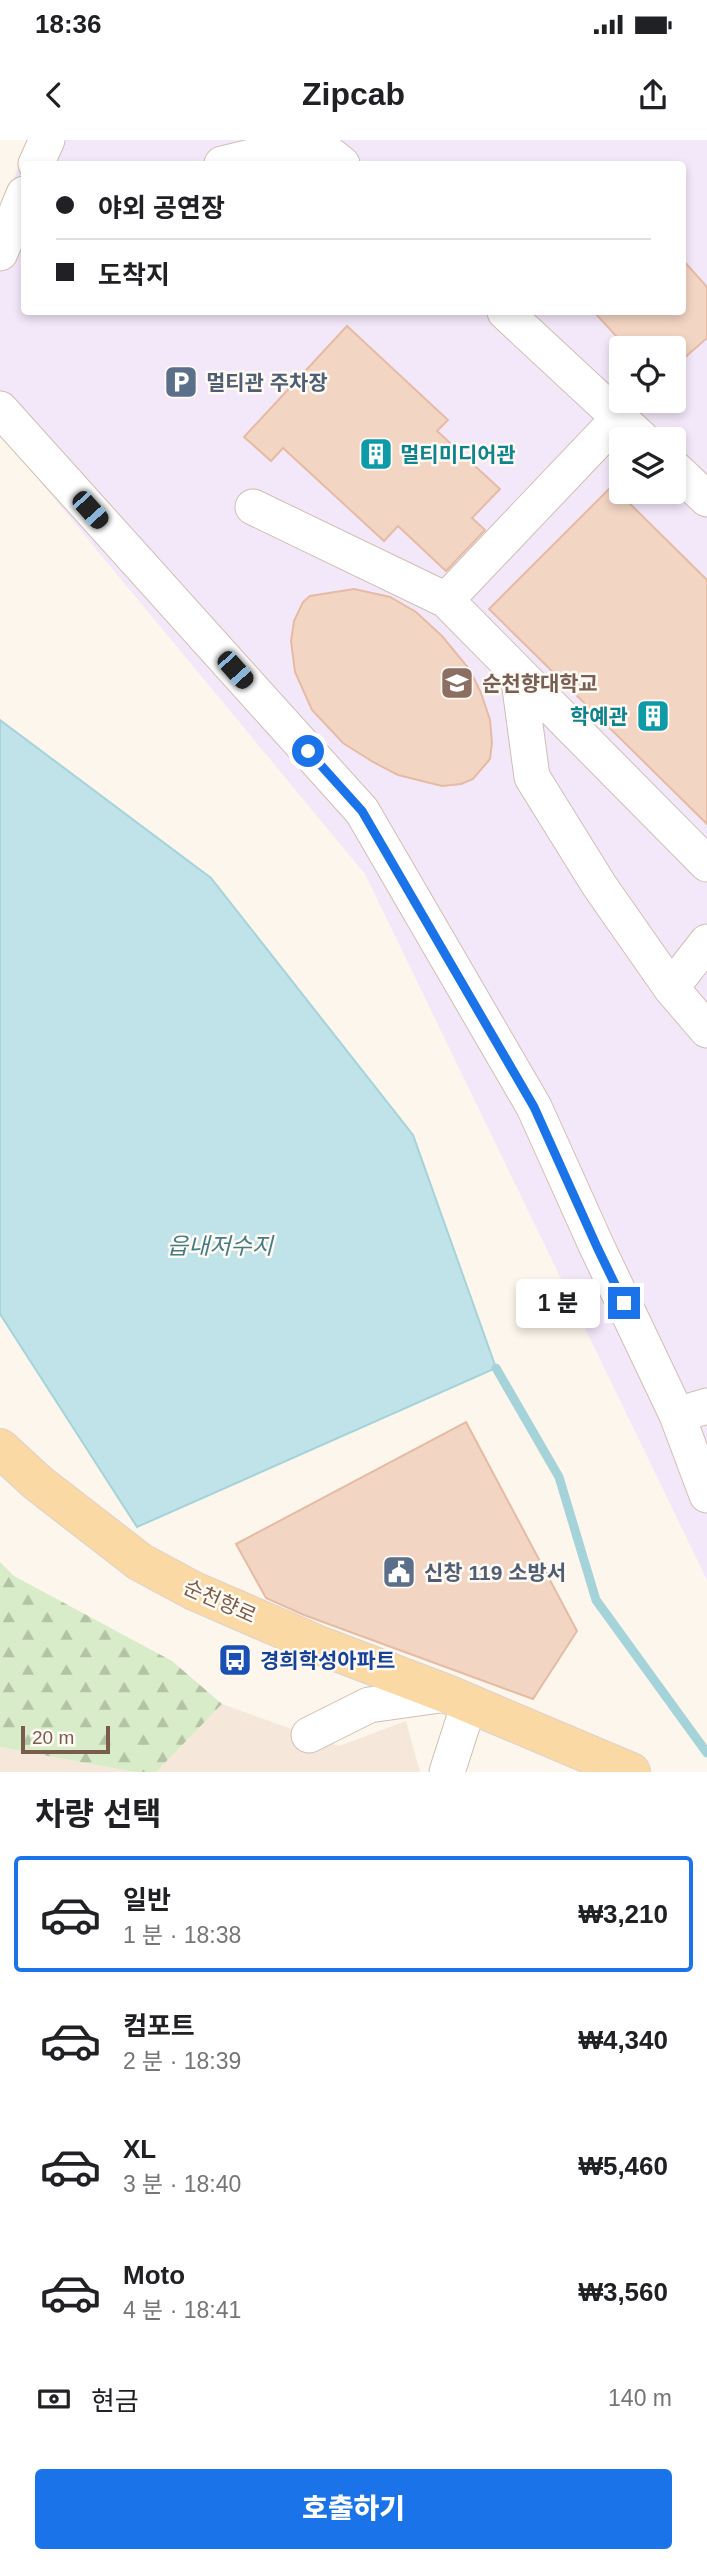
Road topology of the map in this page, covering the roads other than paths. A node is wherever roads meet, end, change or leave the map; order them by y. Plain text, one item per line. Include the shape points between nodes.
1 (47, 140) edge
2 (314, 141) edge
3 (38, 161) edge
4 (234, 161) edge
5 (338, 161) edge
6 (21, 201) edge
7 (0, 253) edge
8 (21, 257) edge
9 (0, 276) edge
10 (508, 315) edge
11 (0, 409) edge
12 (630, 427) edge
13 (609, 448) edge
14 (686, 479) edge
15 (707, 499) edge
16 (253, 507) dead end
17 (446, 600) junction
18 (518, 673) junction
19 (707, 864) edge
20 (707, 942) edge
21 (671, 988) junction
22 (707, 1030) edge
23 (692, 1411) edge
24 (0, 1448) edge
25 (707, 1495) edge
26 (458, 1699) junction
27 (309, 1735) dead end
28 (447, 1772) edge
29 (631, 1772) edge

1 - 3 street
2 - 4 street
2 - 5 street
6 - 7 street
8 - 9 street
10 - 12 street
11 - 23 street via 362,811 534,1107 597,1247
13 - 17 street
14 - 15 street
16 - 17 street
17 - 18 street
18 - 19 street
18 - 21 street via 533,777 599,885
20 - 21 street
21 - 22 street
23 - 25 street
24 - 26 main road, 순천향로 via 139,1562 321,1646
26 - 27 street via 369,1705
26 - 28 street
26 - 29 main road, 순천향로

